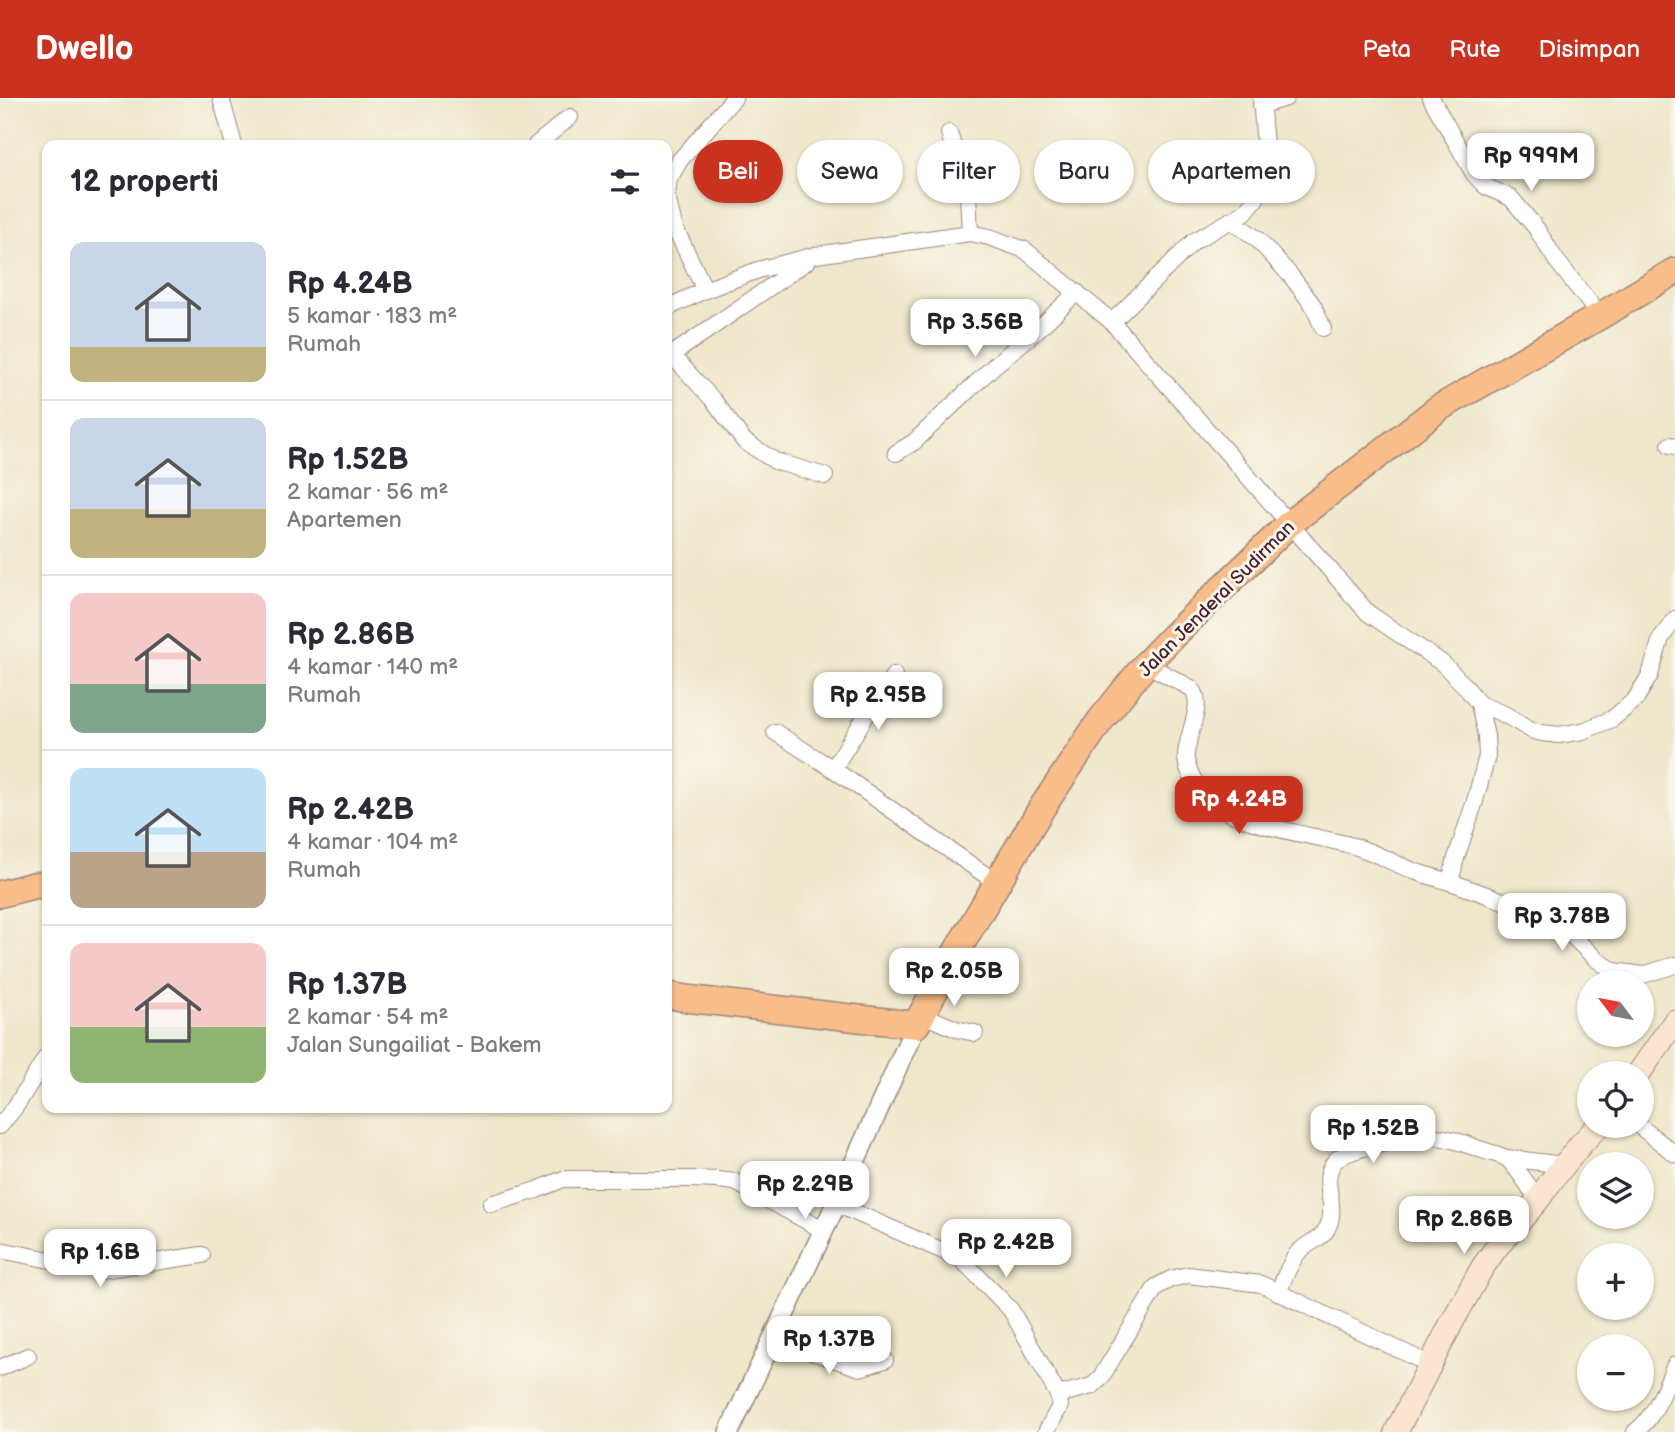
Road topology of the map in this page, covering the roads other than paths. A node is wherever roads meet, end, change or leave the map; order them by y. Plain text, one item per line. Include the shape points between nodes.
1 (221, 98) edge
2 (734, 98) edge
3 (1286, 98) edge
4 (1431, 98) edge
5 (1261, 101) edge
6 (570, 117) dead end
7 (949, 133) dead end
8 (233, 140) edge
9 (542, 140) edge
10 (672, 175) edge
11 (672, 217) edge
12 (1231, 220) junction
13 (970, 233) junction
14 (816, 255) junction
15 (1675, 271) edge
16 (705, 290) junction
17 (1077, 292) junction
18 (672, 306) edge
19 (1601, 316) junction
20 (1112, 322) junction
21 (1323, 328) dead end
22 (672, 352) edge
23 (672, 358) edge
24 (896, 453) dead end
25 (825, 476) dead end
26 (1289, 524) junction
27 (1675, 619) edge
28 (1146, 664) junction
29 (894, 675) dead end
30 (1479, 704) junction
31 (775, 732) dead end
32 (834, 769) junction
33 (1450, 882) junction
34 (998, 883) junction
35 (42, 885) edge
36 (0, 894) edge
37 (1675, 965) edge
38 (672, 995) edge
39 (919, 1019) junction
40 (1675, 1021) edge
41 (975, 1034) dead end
42 (1647, 1061) edge
43 (42, 1064) edge
44 (0, 1126) edge
45 (1654, 1137) edge
46 (1587, 1138) edge
47 (1675, 1154) edge
48 (1507, 1158) junction
49 (1564, 1165) junction
50 (1538, 1200) junction
51 (491, 1204) dead end
52 (836, 1204) junction
53 (823, 1230) junction
54 (0, 1250) edge
55 (202, 1255) dead end
56 (1278, 1292) junction
57 (773, 1339) junction
58 (28, 1356) dead end
59 (885, 1360) dead end
60 (1431, 1365) junction
61 (1675, 1365) edge
62 (0, 1368) edge
63 (1058, 1395) junction
64 (729, 1432) edge
65 (1046, 1432) edge
66 (1396, 1432) edge
67 (1635, 1432) edge

1 - 8 street
2 - 10 street
3 - 5 street
4 - 19 street via 1474,174 1485,186 1511,198
5 - 12 street via 1264,181 1255,200
6 - 9 street
7 - 13 street via 968,194
11 - 16 street
12 - 20 street via 1194,241
12 - 21 street via 1257,239 1291,276 1313,304
13 - 14 street
13 - 17 street via 1025,250
14 - 16 street
14 - 22 street
15 - 19 highway, Jalan Jenderal Sudirman
16 - 18 street
17 - 20 street
17 - 24 street via 914,442
19 - 26 highway, Jalan Jenderal Sudirman via 1439,408
20 - 26 street
23 - 25 street via 714,401 744,441 775,461
26 - 28 highway, Jalan Jenderal Sudirman
26 - 30 street via 1368,612 1442,663
27 - 30 street via 1661,638 1650,675 1635,700 1612,719 1583,732 1533,731
28 - 33 street via 1196,692 1197,709 1186,758 1211,802 1250,821 1358,847
28 - 34 highway, Jalan Jenderal Sudirman via 1100,721
29 - 32 street
30 - 33 street via 1487,756
31 - 32 street
32 - 34 street
33 - 37 street via 1559,923 1614,971 1643,975
34 - 39 highway, Jalan Jenderal Sudirman
35 - 36 highway
38 - 39 highway
39 - 41 street
39 - 52 street
40 - 42 main road
43 - 44 street
45 - 47 street
46 - 49 main road
48 - 49 street
48 - 50 street
48 - 56 street via 1437,1137 1342,1155 1327,1177 1330,1223 1316,1241 1298,1252
49 - 50 main road
50 - 60 main road via 1482,1268
51 - 53 street via 563,1179 735,1182
52 - 53 street
52 - 63 street via 961,1259 1011,1310
53 - 57 street
54 - 55 street via 101,1270
56 - 60 street
56 - 63 street via 1261,1284 1188,1275 1171,1279 1156,1287 1100,1379 1092,1386
57 - 59 street via 860,1367
57 - 64 street
58 - 62 street
60 - 66 main road
61 - 67 street via 1658,1404
63 - 65 street via 1060,1406

